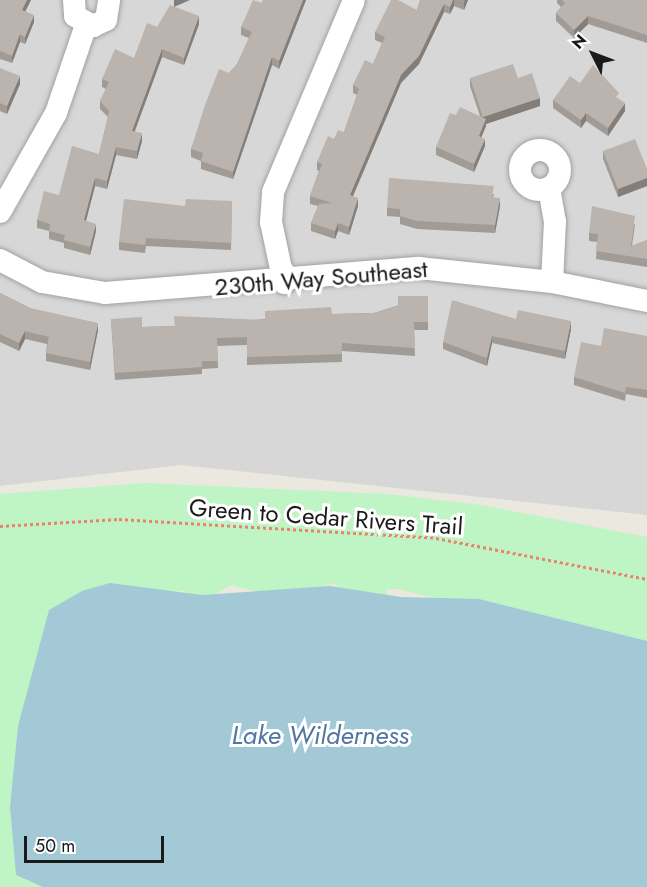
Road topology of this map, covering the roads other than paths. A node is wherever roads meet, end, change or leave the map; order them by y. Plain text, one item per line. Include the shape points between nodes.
1 (74, 0) edge
2 (109, 0) edge
3 (354, 0) edge
4 (86, 25) junction
5 (549, 189) dead end
6 (0, 212) edge
7 (0, 260) edge
8 (552, 282) junction
9 (284, 283) junction
10 (647, 301) edge

1 - 4 street via 75,16
2 - 4 street via 106,20
3 - 9 street via 273,192 272,222
4 - 6 street via 56,114
5 - 8 street via 555,221
7 - 9 street, 230th Way Southeast via 42,282 105,293
8 - 9 street, 230th Way Southeast via 419,268
8 - 10 street, 230th Way Southeast

